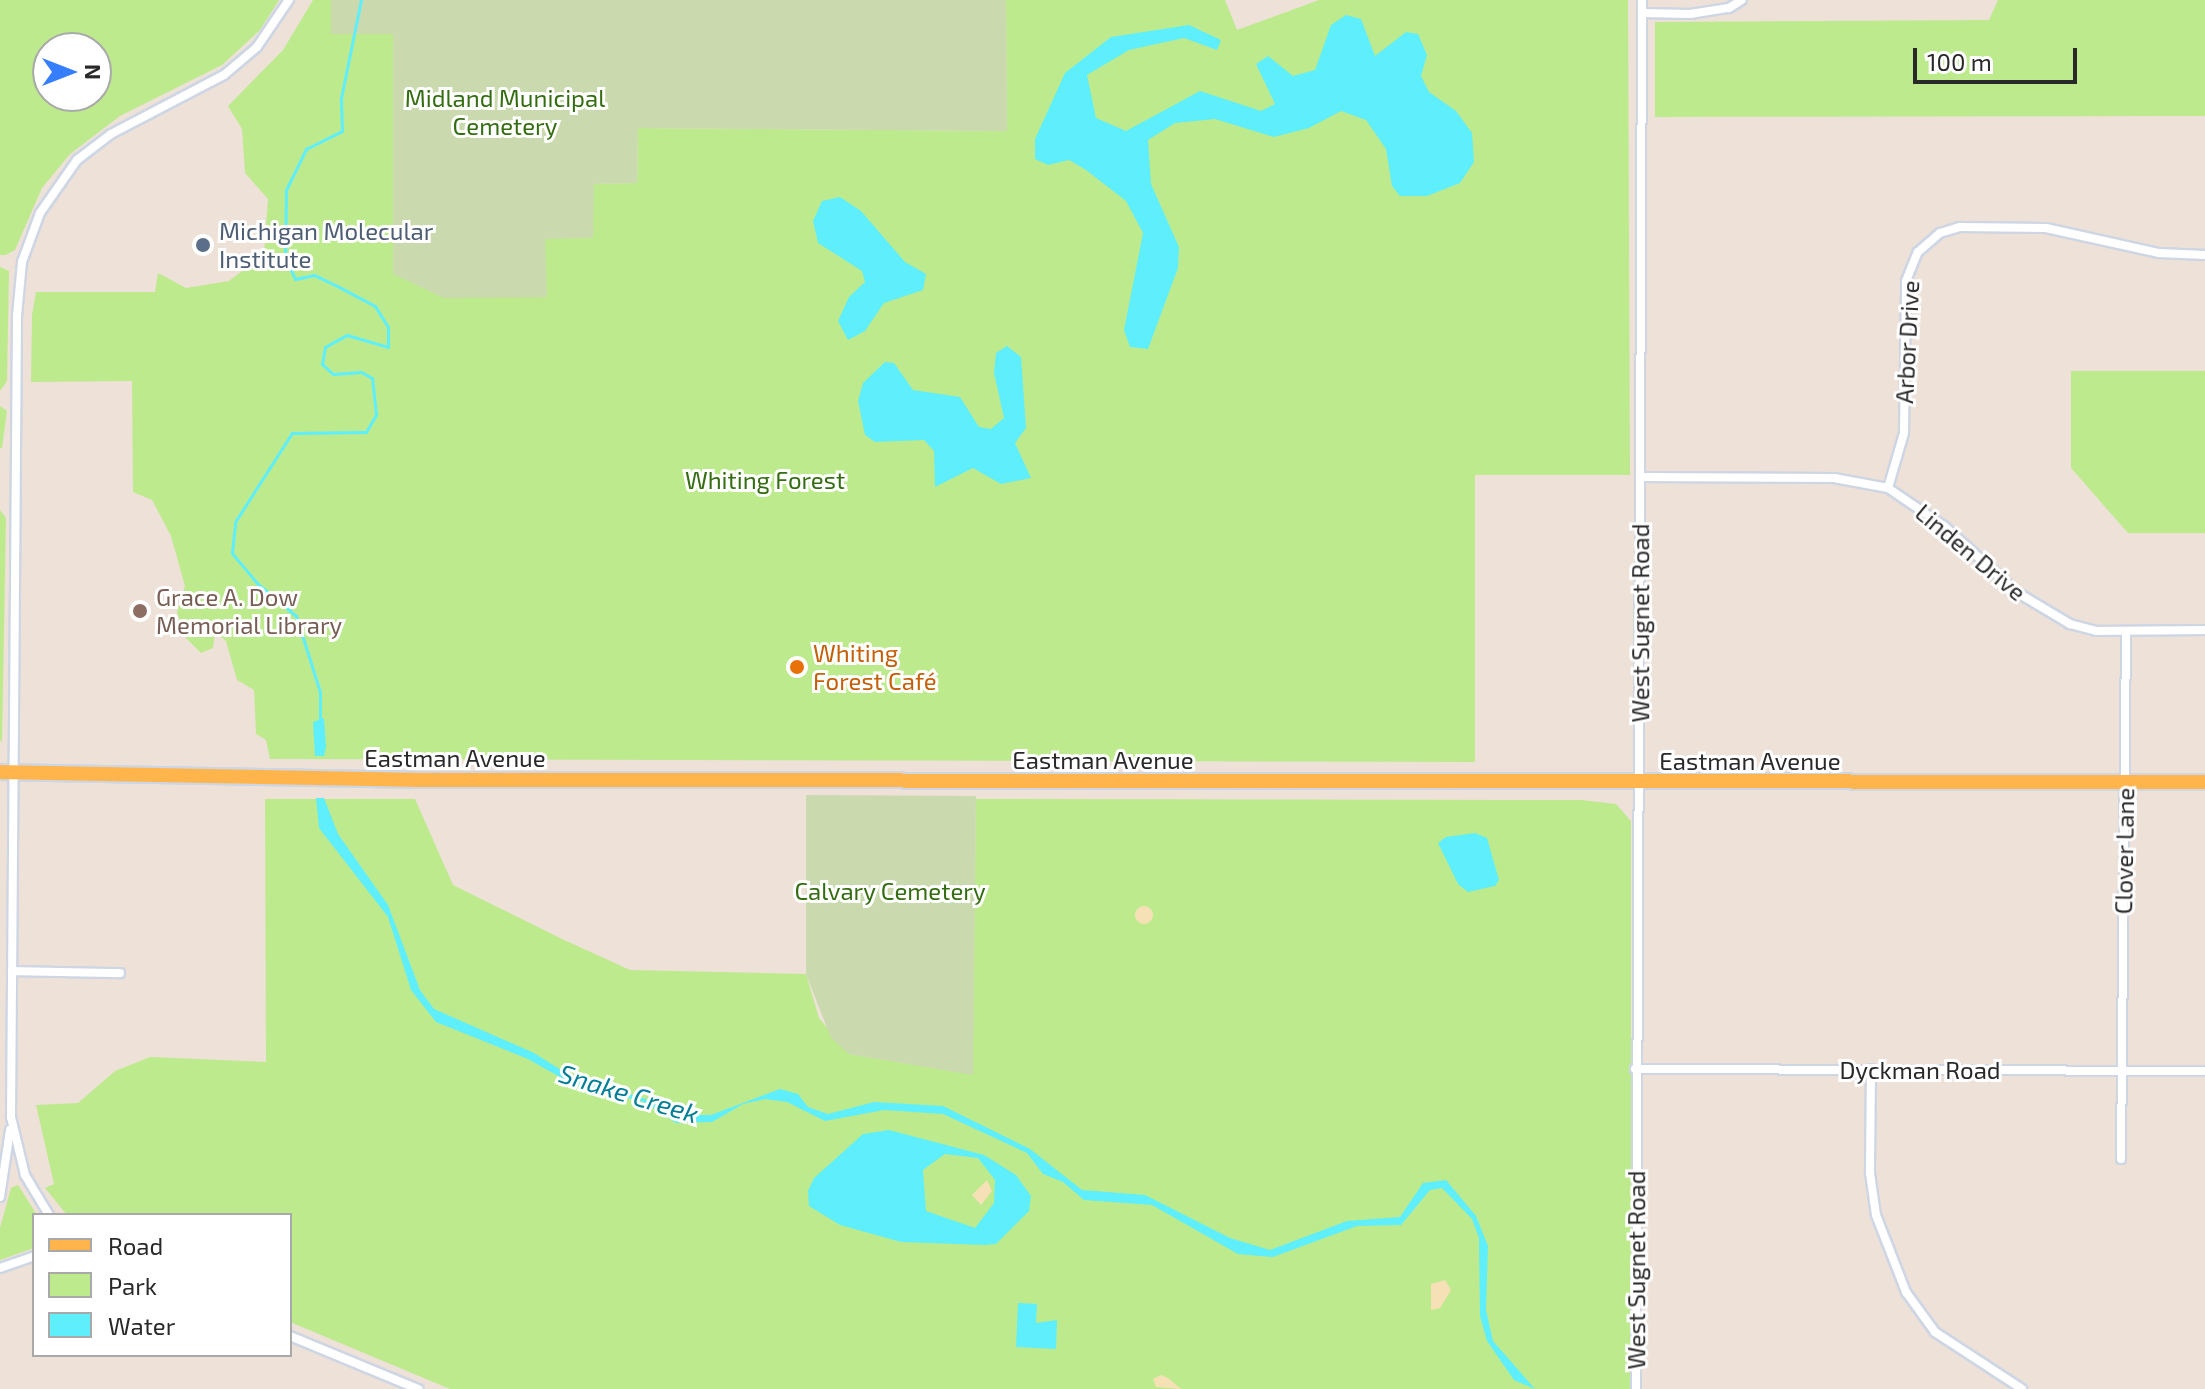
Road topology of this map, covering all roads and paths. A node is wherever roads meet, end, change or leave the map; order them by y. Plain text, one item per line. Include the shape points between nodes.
1 (289, 0) edge
2 (1642, 0) edge
3 (1742, 0) edge
4 (1642, 13) junction
5 (2205, 255) edge
6 (1640, 477) junction
7 (1888, 488) junction
8 (2205, 630) edge
9 (2126, 632) junction
10 (7, 772) edge
11 (2124, 782) junction
12 (2205, 782) edge
13 (1639, 784) junction
14 (12, 971) junction
15 (120, 973) dead end
16 (1635, 1069) junction
17 (1871, 1069) junction
18 (2122, 1070) junction
19 (2205, 1071) edge
20 (11, 1117) junction
21 (2121, 1159) dead end
22 (0, 1197) edge
23 (48, 1213) edge
24 (32, 1257) edge
25 (0, 1268) edge
26 (292, 1337) edge
27 (418, 1389) edge
28 (1636, 1389) edge
29 (2022, 1389) edge

1 - 10 street via 257,47 224,75 111,134 77,160 30,234 17,316
2 - 4 street, West Sugnet Road
3 - 4 street via 1729,8 1690,14
4 - 6 street, West Sugnet Road
5 - 7 street, Arbor Drive via 2159,253 2046,228 1960,227 1940,233 1918,252 1906,281 1904,433
6 - 7 street, Linden Drive via 1834,478
6 - 13 street, West Sugnet Road
7 - 9 street, Linden Drive via 1944,526 2044,612 2096,631
8 - 9 street, Linden Drive
9 - 11 street, Clover Lane
10 - 13 main road, Eastman Avenue via 414,780
10 - 14 street
11 - 12 main road, Eastman Avenue
11 - 13 main road, Eastman Avenue
11 - 18 street, Clover Lane
13 - 16 street, West Sugnet Road
14 - 15 street
14 - 20 street
16 - 17 street, Dyckman Road
16 - 28 street, West Sugnet Road
17 - 18 street, Dyckman Road
17 - 29 street via 1870,1173 1876,1215 1906,1292 1935,1332
18 - 19 street, Dyckman Road
18 - 21 street, Clover Lane
20 - 22 street
20 - 23 street via 25,1175
24 - 25 street
26 - 27 street

